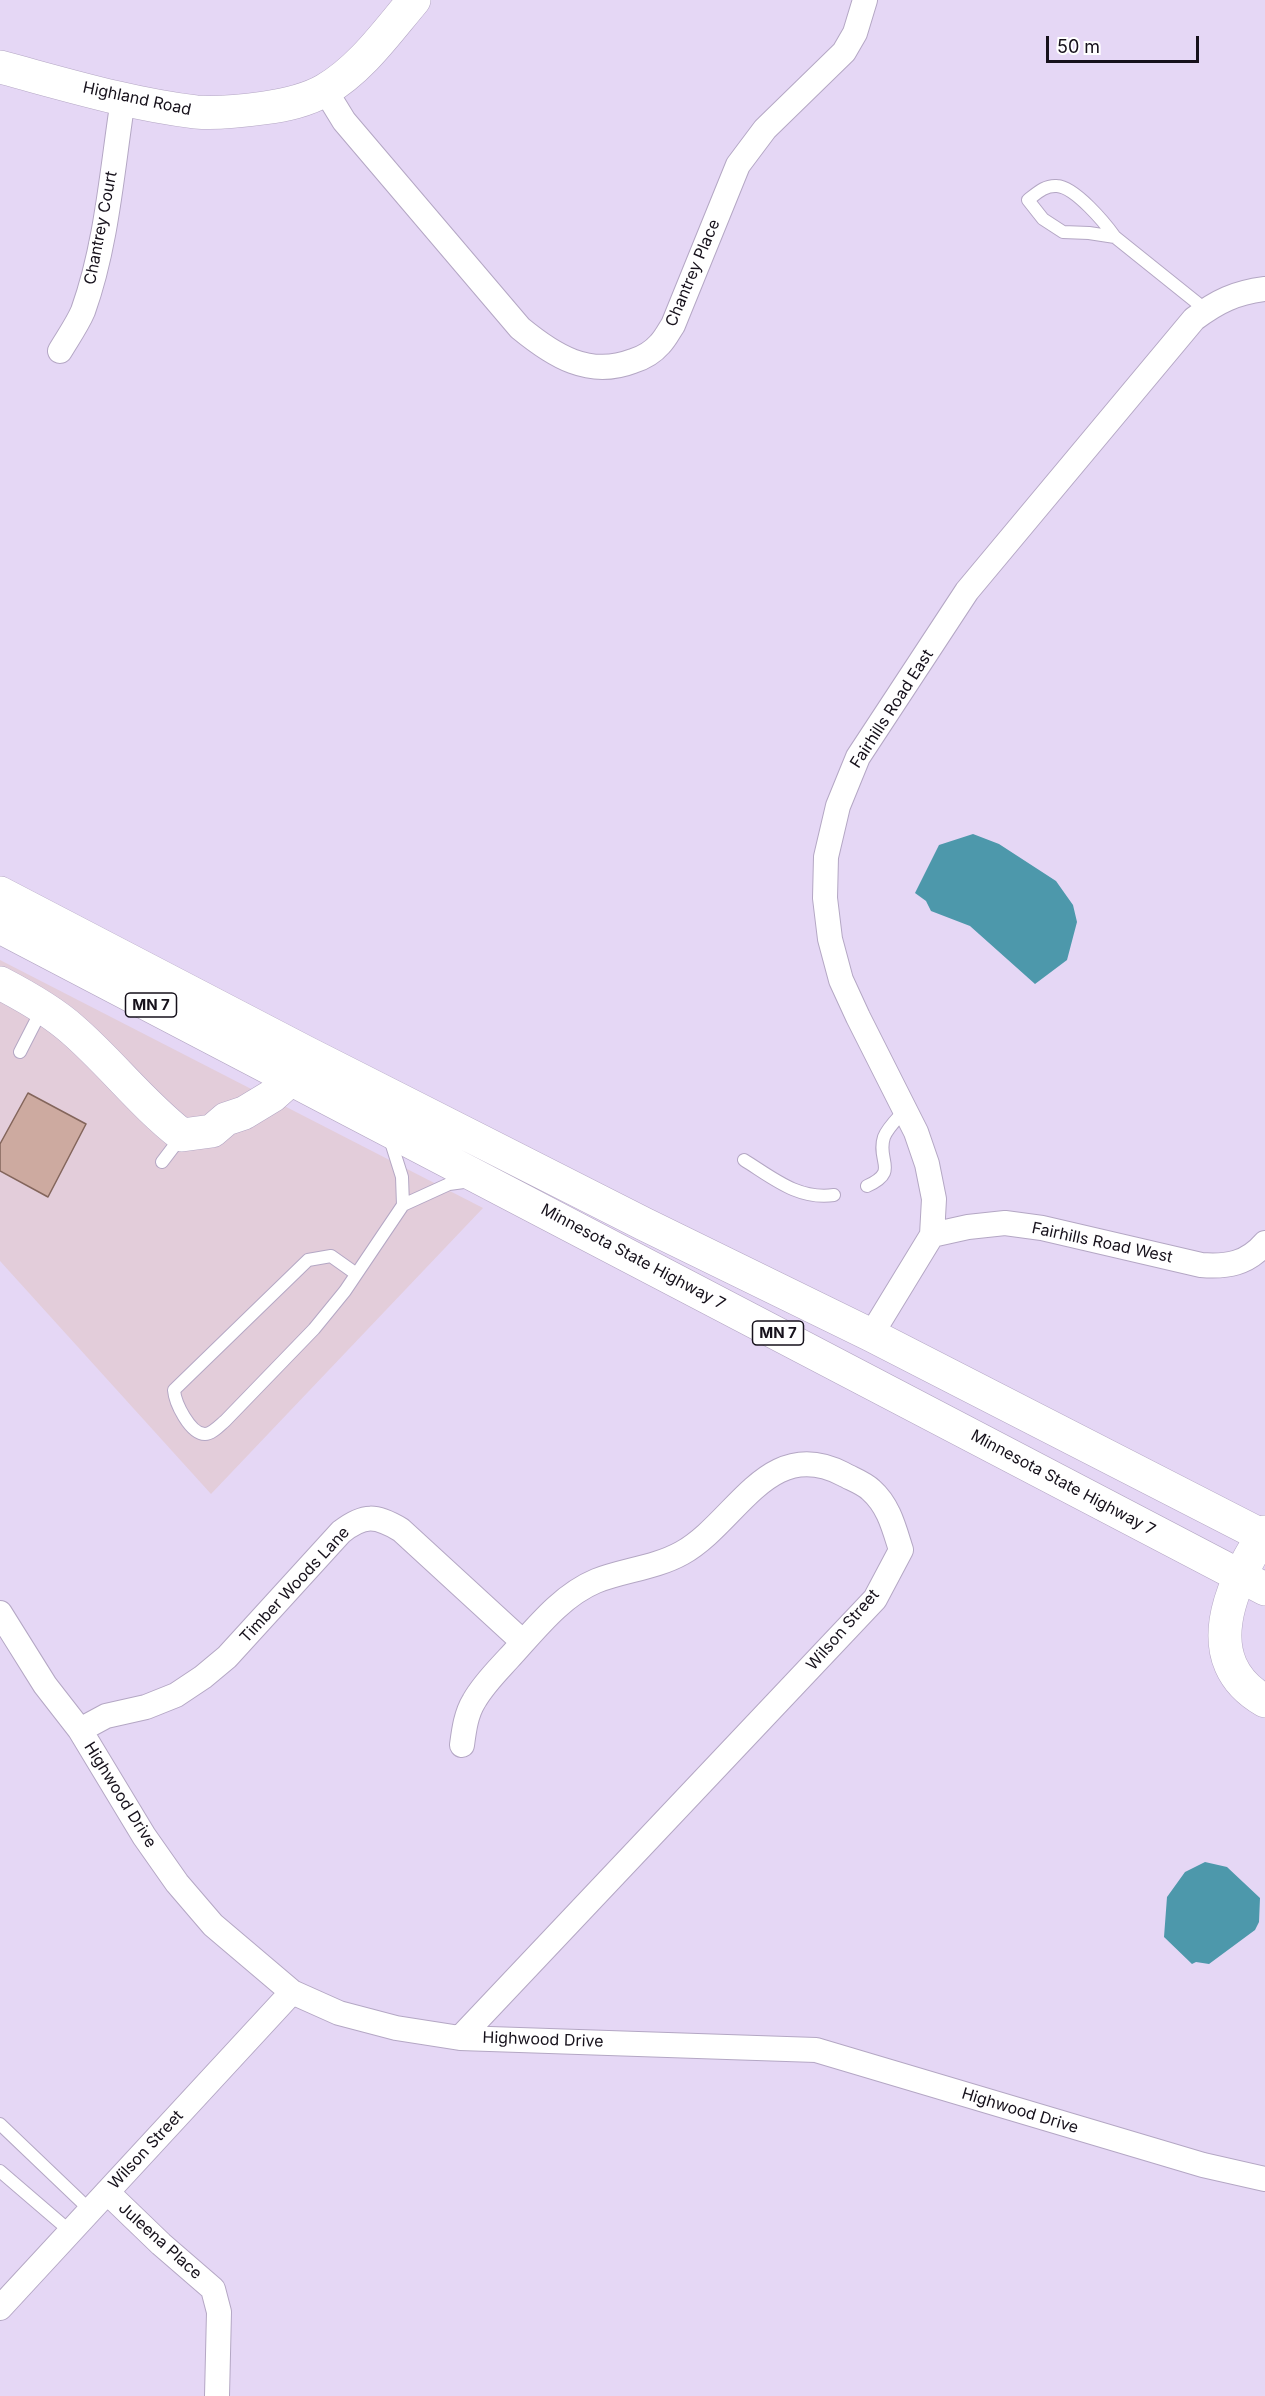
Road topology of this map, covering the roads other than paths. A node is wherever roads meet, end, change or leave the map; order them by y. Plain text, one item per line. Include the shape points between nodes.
1 (414, 0) edge
2 (864, 0) edge
3 (0, 67) edge
4 (325, 90) junction
5 (123, 99) junction
6 (1115, 237) junction
7 (1265, 289) edge
8 (1206, 310) junction
9 (60, 351) dead end
10 (0, 893) edge
11 (0, 927) edge
12 (0, 983) edge
13 (43, 1008) junction
14 (20, 1052) dead end
15 (291, 1079) junction
16 (905, 1110) junction
17 (387, 1129) junction
18 (182, 1135) junction
19 (744, 1160) dead end
20 (162, 1162) dead end
21 (484, 1179) junction
22 (867, 1186) dead end
23 (834, 1195) dead end
24 (403, 1205) junction
25 (932, 1235) junction
26 (1265, 1243) edge
27 (355, 1273) junction
28 (871, 1335) junction
29 (1264, 1535) edge
30 (1253, 1583) edge
31 (0, 1613) edge
32 (523, 1642) junction
33 (1265, 1701) edge
34 (80, 1730) junction
35 (462, 1744) dead end
36 (292, 1992) junction
37 (460, 2038) junction
38 (0, 2124) edge
39 (0, 2171) edge
40 (1265, 2179) edge
41 (107, 2192) junction
42 (90, 2210) junction
43 (70, 2232) junction
44 (0, 2308) edge
45 (217, 2396) edge

1 - 4 main road, Highland Road via 373,48
2 - 4 street, Chantrey Place via 855,33 844,52 765,129 738,165 673,325 660,345 643,358 618,367 592,368 567,359 520,328 344,121
3 - 5 main road, Highland Road
4 - 5 main road, Highland Road via 305,100 243,111 197,112
5 - 9 street, Chantrey Court via 106,219 92,278 82,314
6 - 6 lane via 1063,232 1043,219 1028,200 1045,187 1058,186 1078,197
6 - 8 lane
7 - 8 street, Fairhills Road East via 1245,291
8 - 16 street, Fairhills Road East via 1194,319 967,591 858,757 838,806 826,857 830,939 841,980
10 - 28 main road, Minnesota State Highway 7 / MN 7 via 602,1203
11 - 15 main road, Minnesota State Highway 7 / MN 7
12 - 13 main road
13 - 14 lane
13 - 18 main road via 73,1029 161,1119
15 - 17 main road, Minnesota State Highway 7 / MN 7
15 - 18 main road via 212,1131
16 - 22 lane via 884,1138 882,1178
16 - 25 street, Fairhills Road East via 927,1164 934,1199
17 - 21 main road, Minnesota State Highway 7 / MN 7
17 - 24 lane via 402,1177
18 - 20 lane
19 - 23 lane via 790,1189 821,1197
21 - 24 lane via 449,1184
21 - 30 main road, Minnesota State Highway 7 / MN 7
24 - 27 lane
25 - 26 street, Fairhills Road West via 1005,1224 1042,1228 1221,1267 1241,1263
25 - 28 street, Fairhills Road East
27 - 27 lane via 314,1329 225,1421 205,1434 186,1420 175,1401 174,1390 308,1260 331,1256
28 - 29 main road, Minnesota State Highway 7 / MN 7
29 - 30 main road
30 - 33 main road via 1229,1607 1224,1627 1226,1656 1242,1683
31 - 34 street, Highwood Drive via 45,1685
32 - 34 street, Timber Woods Lane via 401,1530 387,1521 370,1518 341,1532 227,1657 203,1677 166,1699 106,1716
32 - 35 street, Wilson Street via 473,1702
32 - 37 street, Wilson Street via 569,1596 596,1582 683,1553 708,1534 750,1490 774,1472 792,1465 828,1466 870,1489 889,1513 901,1550 874,1599
34 - 36 street, Highwood Drive via 177,1883 213,1925
36 - 37 street, Highwood Drive via 339,2013 396,2028
36 - 41 street, Wilson Street
37 - 40 street, Highwood Drive via 816,2050 1203,2166
38 - 42 lane
39 - 43 lane
41 - 42 street, Wilson Street
41 - 45 street, Juleena Place via 213,2289 219,2312
42 - 43 street, Wilson Street
43 - 44 street, Wilson Street

